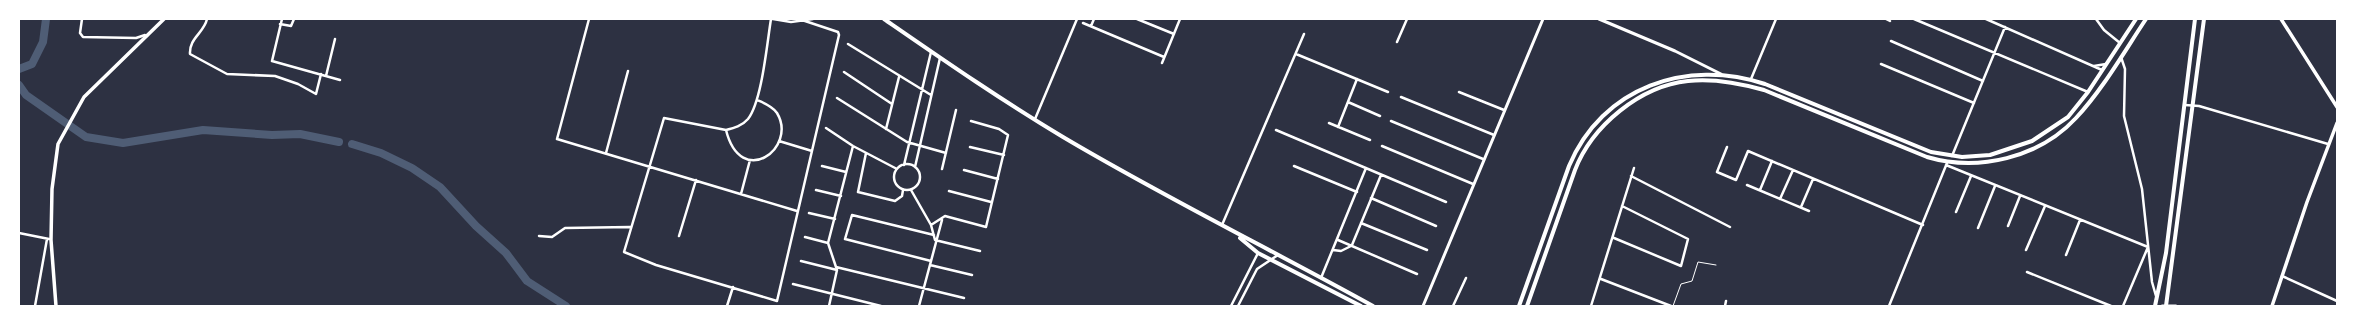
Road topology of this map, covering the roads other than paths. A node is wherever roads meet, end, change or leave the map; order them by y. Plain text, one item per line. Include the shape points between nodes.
1 (82, 19) edge
2 (164, 19) edge
3 (207, 19) edge
4 (282, 19) edge
5 (294, 19) edge
6 (589, 19) edge
7 (772, 19) edge
8 (813, 19) edge
9 (884, 19) edge
10 (1077, 19) edge
11 (1094, 19) edge
12 (1137, 19) edge
13 (1180, 19) edge
14 (1407, 19) edge
15 (1543, 19) edge
16 (1599, 19) edge
17 (1776, 19) edge
18 (1886, 19) edge
19 (1914, 19) edge
20 (1986, 19) edge
21 (2096, 19) edge
22 (2136, 19) edge
23 (2146, 19) edge
24 (2195, 19) edge
25 (2204, 19) edge
26 (2281, 19) edge
27 (805, 21) junction
28 (1890, 21) dead end
29 (1083, 23) dead end
30 (280, 24) junction
31 (1091, 26) junction
32 (2006, 27) junction
33 (1174, 34) junction
34 (1304, 34) dead end
35 (148, 37) junction
36 (335, 40) dead end
37 (1397, 42) dead end
38 (1891, 42) dead end
39 (2121, 43) junction
40 (848, 44) dead end
41 (931, 52) junction
42 (1995, 53) junction
43 (1296, 54) junction
44 (1164, 57) junction
45 (2120, 57) junction
46 (940, 58) junction
47 (1162, 63) dead end
48 (1881, 64) dead end
49 (2106, 64) junction
50 (1707, 65) junction
51 (2094, 66) junction
52 (2102, 70) junction
53 (628, 71) dead end
54 (844, 72) dead end
55 (1705, 73) junction
56 (321, 74) junction
57 (1721, 74) junction
58 (326, 76) junction
59 (899, 77) junction
60 (1356, 79) junction
61 (1751, 79) junction
62 (340, 80) dead end
63 (1983, 81) junction
64 (922, 91) junction
65 (1388, 92) dead end
66 (1460, 92) dead end
67 (2088, 92) junction
68 (931, 95) junction
69 (1401, 97) dead end
70 (837, 98) dead end
71 (757, 100) junction
72 (1348, 102) junction
73 (1974, 103) junction
74 (892, 104) junction
75 (2185, 105) junction
76 (2192, 106) junction
77 (2337, 107) edge
78 (956, 110) dead end
79 (1504, 110) junction
80 (1380, 116) dead end
81 (1035, 119) junction
82 (971, 121) dead end
83 (1391, 121) dead end
84 (1329, 123) dead end
85 (2337, 123) edge
86 (1338, 127) junction
87 (826, 128) dead end
88 (886, 129) junction
89 (726, 130) junction
90 (1276, 130) dead end
91 (1494, 135) junction
92 (1370, 140) dead end
93 (779, 141) junction
94 (910, 143) junction
95 (2328, 144) junction
96 (852, 146) junction
97 (919, 146) junction
98 (1382, 146) dead end
99 (970, 147) dead end
100 (1727, 147) dead end
101 (812, 151) junction
102 (606, 153) junction
103 (866, 153) junction
104 (946, 153) junction
105 (1004, 155) junction
106 (1952, 156) junction
107 (1483, 159) junction
108 (750, 160) junction
109 (1772, 161) junction
110 (1946, 164) junction
111 (904, 165) junction
112 (650, 166) junction
113 (822, 166) dead end
114 (1294, 166) dead end
115 (914, 167) junction
116 (1366, 168) junction
117 (1634, 168) dead end
118 (897, 169) junction
119 (942, 169) dead end
120 (964, 170) dead end
121 (1793, 170) junction
122 (846, 172) junction
123 (1381, 175) junction
124 (1631, 176) junction
125 (1971, 176) junction
126 (998, 179) junction
127 (1813, 179) junction
128 (696, 180) junction
129 (1473, 184) junction
130 (1747, 185) dead end
131 (1995, 186) junction
132 (816, 190) dead end
133 (903, 190) junction
134 (911, 190) junction
135 (1760, 190) junction
136 (949, 192) dead end
137 (1357, 192) junction
138 (741, 194) junction
139 (841, 196) junction
140 (2020, 196) junction
141 (1371, 198) junction
142 (1780, 199) junction
143 (991, 202) junction
144 (1446, 202) dead end
145 (1622, 206) junction
146 (2045, 206) junction
147 (1801, 207) junction
148 (797, 211) junction
149 (1809, 211) dead end
150 (1956, 212) dead end
151 (809, 213) dead end
152 (834, 219) junction
153 (942, 219) junction
154 (2080, 220) junction
155 (1361, 222) junction
156 (932, 225) junction
157 (1222, 225) junction
158 (1923, 225) junction
159 (1436, 226) dead end
160 (2008, 226) dead end
161 (630, 227) junction
162 (1730, 227) dead end
163 (1978, 228) dead end
164 (19, 233) edge
165 (1235, 234) junction
166 (539, 236) dead end
167 (679, 236) dead end
168 (934, 236) junction
169 (805, 237) dead end
170 (1614, 238) junction
171 (49, 239) junction
172 (935, 240) junction
173 (1338, 240) junction
174 (828, 242) junction
175 (1258, 244) junction
176 (1352, 245) junction
177 (2148, 247) junction
178 (1270, 250) junction
179 (1334, 250) junction
180 (1427, 250) dead end
181 (2026, 250) dead end
182 (980, 251) dead end
183 (1258, 253) junction
184 (1279, 254) junction
185 (2066, 255) dead end
186 (1273, 259) junction
187 (931, 260) junction
188 (801, 261) dead end
189 (930, 264) junction
190 (1716, 265) dead end
191 (837, 268) junction
192 (2026, 272) dead end
193 (972, 274) dead end
194 (1417, 274) dead end
195 (2282, 276) junction
196 (1321, 278) junction
197 (1466, 278) dead end
198 (1601, 279) junction
199 (793, 284) dead end
200 (733, 287) junction
201 (924, 288) junction
202 (832, 294) junction
203 (964, 298) dead end
204 (2157, 300) junction
205 (1726, 301) dead end
206 (2337, 301) edge
207 (1591, 305) edge
208 (2166, 305) edge
209 (35, 306) edge
210 (56, 306) edge
211 (727, 306) edge
212 (829, 306) edge
213 (881, 306) edge
214 (919, 306) edge
215 (1231, 306) edge
216 (1238, 306) edge
217 (1360, 306) edge
218 (1373, 306) edge
219 (1423, 306) edge
220 (1453, 306) edge
221 (1519, 306) edge
222 (1526, 306) edge
223 (1596, 306) edge
224 (1672, 306) edge
225 (1725, 306) edge
226 (1889, 306) edge
227 (2111, 306) edge
228 (2123, 306) edge
229 (2155, 306) edge
230 (2162, 306) edge
231 (2176, 306) edge
232 (2272, 306) edge

1 - 35 street via 80,33 83,37
2 - 35 main road
3 - 56 street via 203,30 191,44 190,54 214,68 232,75 275,76 316,94
4 - 30 street
5 - 30 street via 291,26
6 - 102 street via 557,139
7 - 27 street
7 - 71 street
8 - 27 street
9 - 41 main road
10 - 81 street
11 - 31 street
12 - 33 street
13 - 33 street
14 - 37 street
15 - 79 street
16 - 50 street
17 - 61 street
18 - 28 street
19 - 42 street
20 - 32 street
21 - 39 street via 2104,30
22 - 39 main road
23 - 45 main road
24 - 75 main road
25 - 76 main road
26 - 77 main road
27 - 101 street via 838,32 839,35
29 - 31 street
30 - 56 street via 272,61
31 - 44 street
32 - 42 street
32 - 51 street
33 - 44 street
34 - 43 street
35 - 171 main road via 84,98 63,135 54,168
36 - 58 street
38 - 63 street
39 - 49 main road
40 - 59 street
41 - 46 main road
41 - 64 street
42 - 63 street
42 - 67 street
43 - 60 street
43 - 157 street
44 - 47 street
45 - 110 main road via 2093,97 2074,119 2048,140 2024,152 1991,162
45 - 177 street via 2125,69 2124,116 2142,189
46 - 68 street
46 - 81 main road
48 - 73 street
49 - 51 street
49 - 52 main road
50 - 55 street
50 - 57 street
51 - 52 street
52 - 67 main road
53 - 102 street
54 - 74 street
55 - 57 main road
55 - 221 main road via 1680,76 1644,88 1616,105 1595,125 1569,166
56 - 58 street
57 - 61 main road
58 - 62 street
59 - 64 street
59 - 74 street
60 - 65 street
60 - 72 street
61 - 106 main road via 1912,145
63 - 73 street
64 - 68 street
64 - 94 street
66 - 79 street
67 - 106 main road via 2068,117 2032,141 1990,155
68 - 97 street
69 - 91 street
70 - 88 street
71 - 89 street via 746,121
71 - 93 street via 770,106 777,114 780,126
72 - 80 street
72 - 86 street
73 - 106 street
74 - 88 street
75 - 76 street
75 - 204 main road via 2167,246
76 - 95 street
76 - 208 main road
78 - 104 street
79 - 91 street
81 - 157 main road
82 - 105 street via 999,128 1006,133 1008,137
83 - 107 street
84 - 86 street
85 - 95 main road
86 - 92 street
87 - 96 street
88 - 94 street
89 - 108 street via 735,153
89 - 112 street via 664,118
90 - 116 street
91 - 107 street
93 - 101 street
93 - 108 street via 766,157
94 - 97 street
94 - 111 street
95 - 195 main road
96 - 103 street
96 - 122 street
97 - 104 street
97 - 115 street
98 - 129 street
99 - 105 street
100 - 109 street via 1717,172 1736,180 1748,151
101 - 148 street
102 - 112 street
103 - 118 street
103 - 133 street via 857,191 895,201 902,196
104 - 119 street
105 - 126 street
107 - 129 street
108 - 138 street
109 - 121 street
109 - 135 street
110 - 125 street
110 - 158 street
110 - 222 main road via 1756,88 1711,80 1688,81 1668,86 1621,109 1584,152 1575,170
111 - 115 street
111 - 118 street
112 - 128 street
112 - 161 street
113 - 122 street
114 - 137 street
115 - 134 street via 919,173 920,181
116 - 123 street
116 - 137 street
117 - 124 street
118 - 133 street via 894,179 897,186
120 - 126 street
121 - 127 street
121 - 142 street
122 - 139 street
123 - 141 street
123 - 144 street
124 - 145 street
124 - 162 street
125 - 131 street
125 - 150 street
126 - 143 street
127 - 147 street
127 - 158 street
128 - 138 street
128 - 167 street
129 - 219 street
130 - 135 street
131 - 140 street
131 - 163 street
132 - 139 street
133 - 134 street
134 - 156 street
135 - 142 street
136 - 143 street
137 - 173 street
138 - 148 street
139 - 152 street
140 - 146 street
140 - 160 street
141 - 155 street
141 - 159 street
142 - 147 street
143 - 153 street via 986,227 945,216
145 - 170 street
145 - 170 street via 1688,239 1681,266
146 - 154 street
146 - 181 street
147 - 149 street
148 - 200 street via 777,301
151 - 152 street
152 - 174 street
153 - 156 street
153 - 172 street
154 - 177 street
154 - 185 street
155 - 176 street
155 - 180 street
156 - 168 street
157 - 165 main road
158 - 226 street
161 - 166 street via 564,228 552,237
161 - 200 street via 624,253
164 - 171 street
165 - 175 main road
165 - 183 main road
168 - 172 street
168 - 187 street via 852,215 846,239
169 - 174 street
170 - 198 street
171 - 209 street
171 - 210 main road
172 - 182 street
172 - 187 street
173 - 176 street
173 - 179 street
174 - 191 street
175 - 178 main road
175 - 183 main road
176 - 179 street via 1341,251
176 - 194 street
177 - 204 street
177 - 228 street
178 - 183 main road
178 - 184 main road
179 - 196 street
183 - 186 main road
183 - 215 street
184 - 186 street
184 - 196 main road
186 - 216 street via 1257,268
186 - 217 main road
187 - 189 street
188 - 191 street
189 - 193 street
189 - 201 street
190 - 224 lane via 1698,262 1692,281 1681,284
191 - 201 street
191 - 202 street
192 - 227 street
195 - 206 street
195 - 232 main road
196 - 218 main road
197 - 220 street
198 - 207 street
198 - 224 street
199 - 202 street
200 - 211 street
201 - 203 street
201 - 214 street
202 - 212 street
202 - 213 street
204 - 229 main road
205 - 225 street
207 - 223 street
208 - 230 street
208 - 231 street

